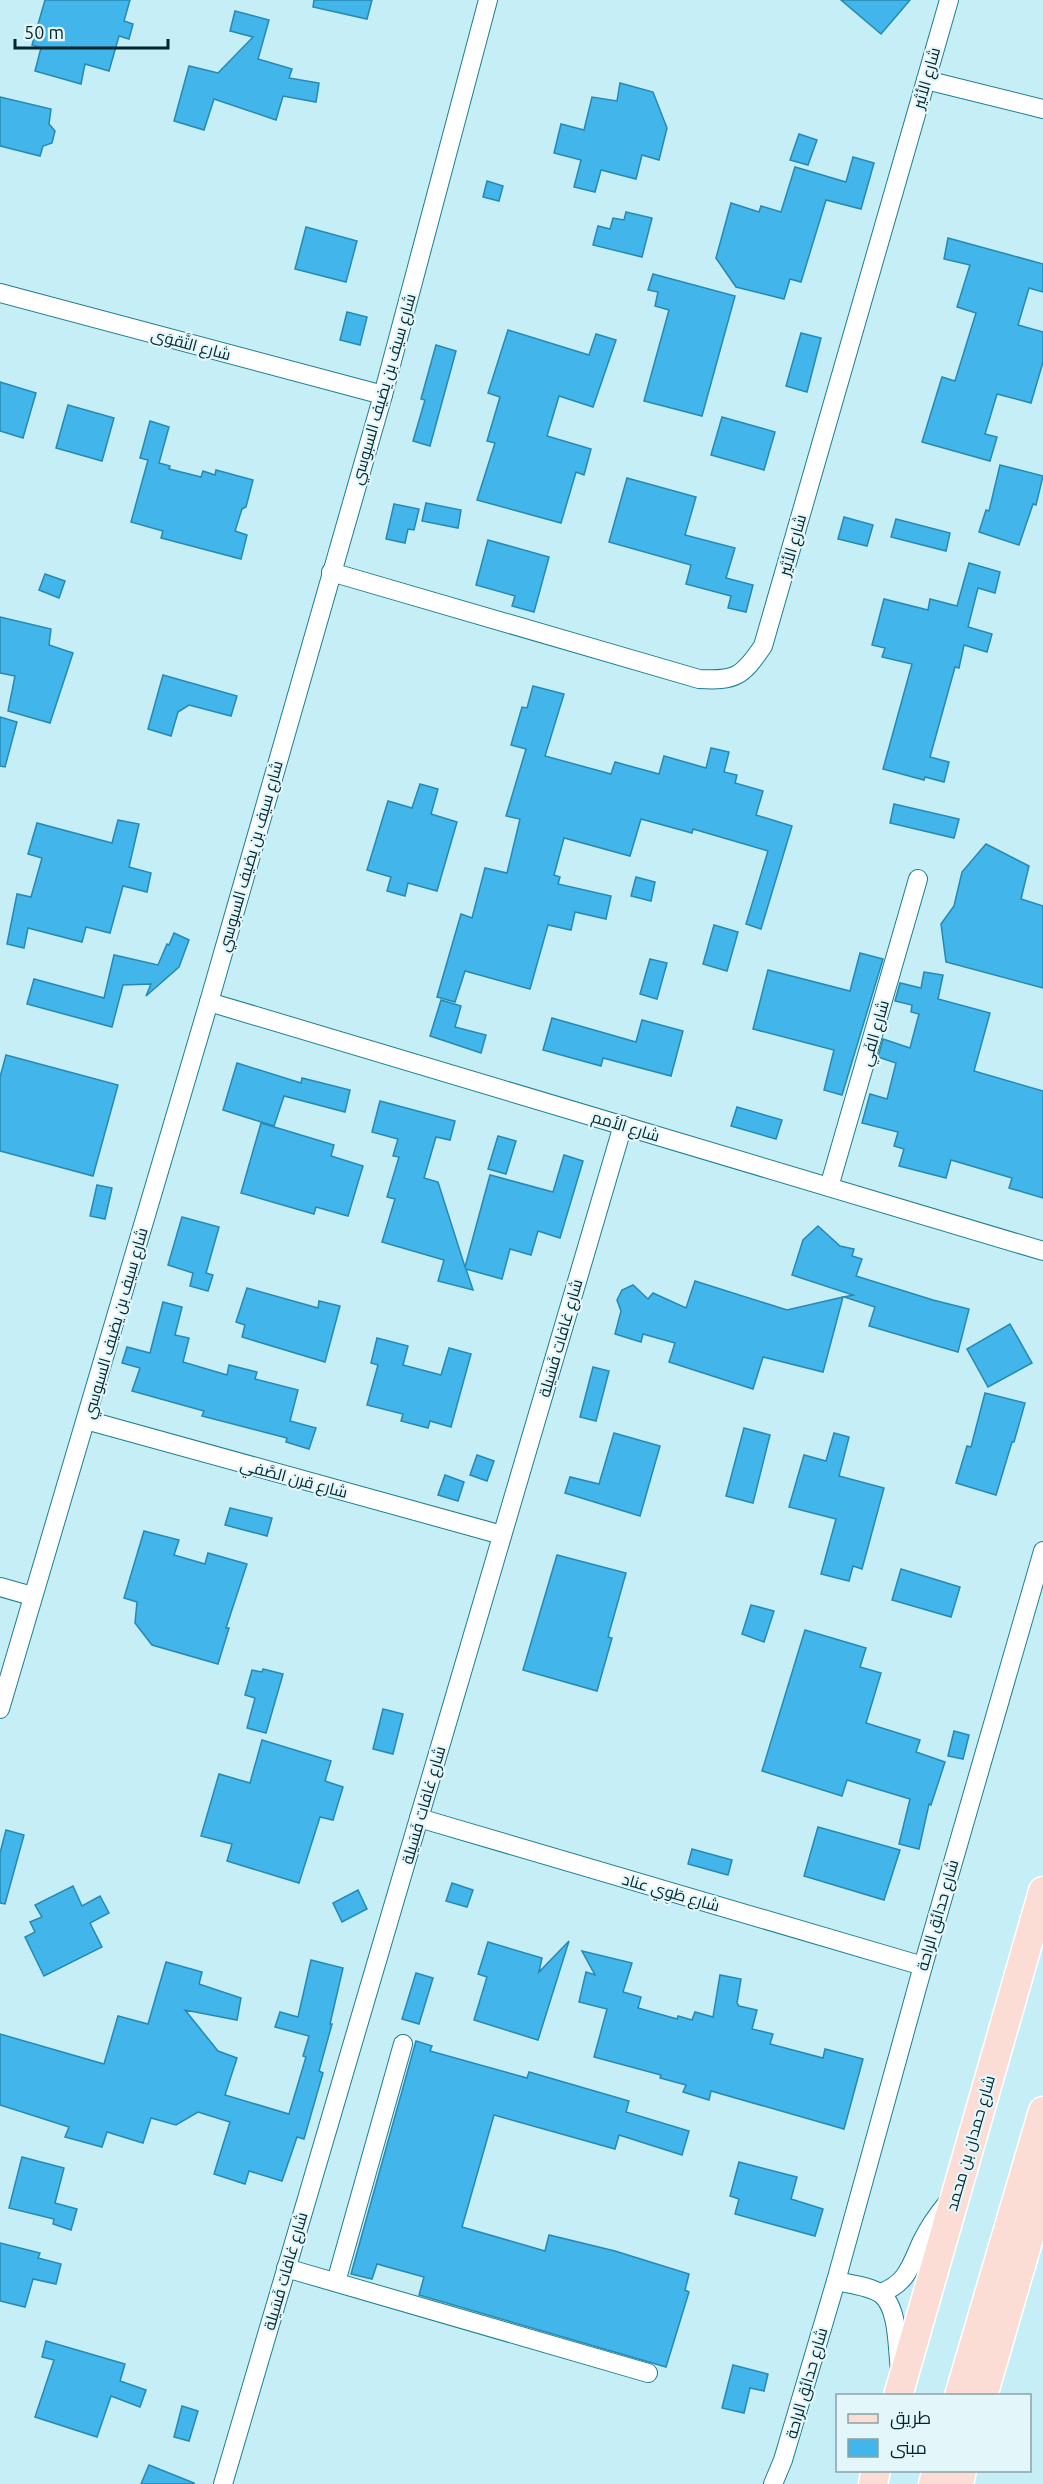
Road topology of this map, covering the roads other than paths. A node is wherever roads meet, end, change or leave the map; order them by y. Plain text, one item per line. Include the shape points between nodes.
1 (488, 0) edge
2 (949, 0) edge
3 (926, 81) junction
4 (1043, 109) edge
5 (0, 293) edge
6 (383, 395) junction
7 (331, 572) junction
8 (918, 879) dead end
9 (209, 1002) junction
10 (623, 1125) junction
11 (829, 1187) junction
12 (1043, 1251) edge
13 (86, 1420) junction
14 (502, 1535) junction
15 (1043, 1551) edge
16 (0, 1587) edge
17 (32, 1596) junction
18 (0, 1708) edge
19 (419, 1818) junction
20 (1043, 1891) edge
21 (922, 1966) junction
22 (403, 2044) dead end
23 (1041, 2118) edge
24 (954, 2196) junction
25 (286, 2268) junction
26 (836, 2281) junction
27 (336, 2282) junction
28 (880, 2293) junction
29 (648, 2373) dead end
30 (900, 2389) edge
31 (961, 2394) edge
32 (984, 2394) edge
33 (223, 2484) edge
34 (773, 2484) edge

1 - 6 street, شارع سيف بن يضيف السبوسي
2 - 3 street, شارع الأثير
3 - 4 street
3 - 7 street, شارع الأثير via 763,646 749,667 725,681 699,679
5 - 6 street, شارع التَّقوَى
6 - 7 street, شارع سيف بن يضيف السبوسي
7 - 9 street, شارع سيف بن يضيف السبوسي
8 - 11 street, شارع الفَي
9 - 10 street, شارع الأمم
9 - 13 street, شارع سيف بن يضيف السبوسي
10 - 11 street, شارع الأمم
10 - 14 street, شارع غافات فَسَيلة
11 - 12 street, شارع الأمم
13 - 14 street, شارع قرن الصَّفي
13 - 17 street, شارع سيف بن يضيف السبوسي
14 - 19 street, شارع غافات فَسَيلة
15 - 21 street, شارع حدائق الراحة
16 - 17 street
17 - 18 street, شارع سيف بن يضيف السبوسي
19 - 21 street, شارع طَوِي عناد
19 - 25 street, شارع غافات فَسَيلة
20 - 24 main road, شارع حمدان بن محمد
21 - 26 street, شارع حدائق الراحة
22 - 27 street
23 - 31 main road
23 - 32 main road via 1038,2204
24 - 28 street via 930,2226 907,2276
24 - 30 main road, شارع حمدان بن محمد
25 - 27 street
25 - 33 street, شارع غافات فَسَيلة
26 - 28 street
26 - 34 street, شارع حدائق الراحة
27 - 29 street
28 - 30 street via 894,2315

